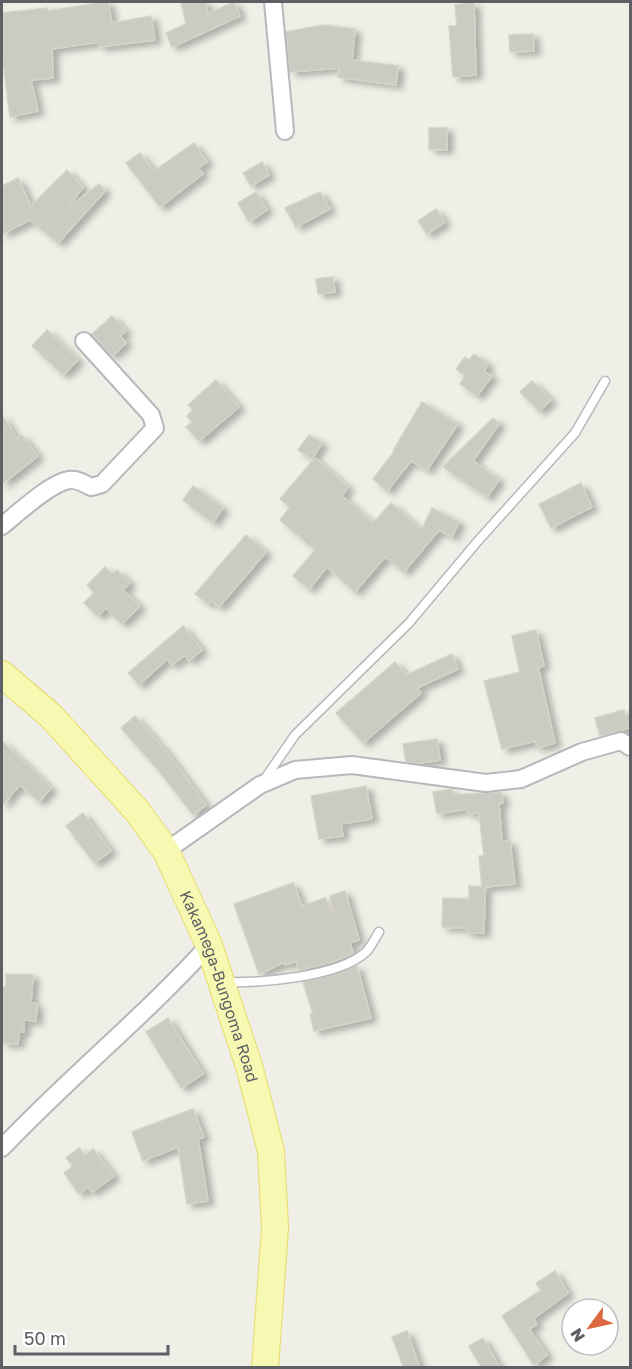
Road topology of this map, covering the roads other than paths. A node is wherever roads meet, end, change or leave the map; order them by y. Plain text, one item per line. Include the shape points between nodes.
1 (273, 2) edge
2 (285, 131) dead end
3 (84, 341) dead end
4 (605, 381) dead end
5 (2, 526) edge
6 (2, 674) edge
7 (630, 747) edge
8 (260, 785) junction
9 (166, 851) junction
10 (379, 932) dead end
11 (209, 945) junction
12 (222, 981) junction
13 (2, 1148) edge
14 (265, 1368) edge

1 - 2 street
3 - 5 street via 151,416 155,428 102,484 91,487 79,480 68,480
4 - 8 lane via 575,433 409,623 295,735
6 - 9 main road, Kakamega-Bungoma Road via 51,716 93,760
7 - 8 street via 621,741 582,752 521,779 486,783 352,765 295,770
8 - 9 street
9 - 11 main road, Kakamega-Bungoma Road
10 - 12 lane via 366,952 347,963 277,981
11 - 12 main road, Kakamega-Bungoma Road
11 - 13 street via 170,988 48,1100
12 - 14 main road, Kakamega-Bungoma Road via 271,1151 275,1228

